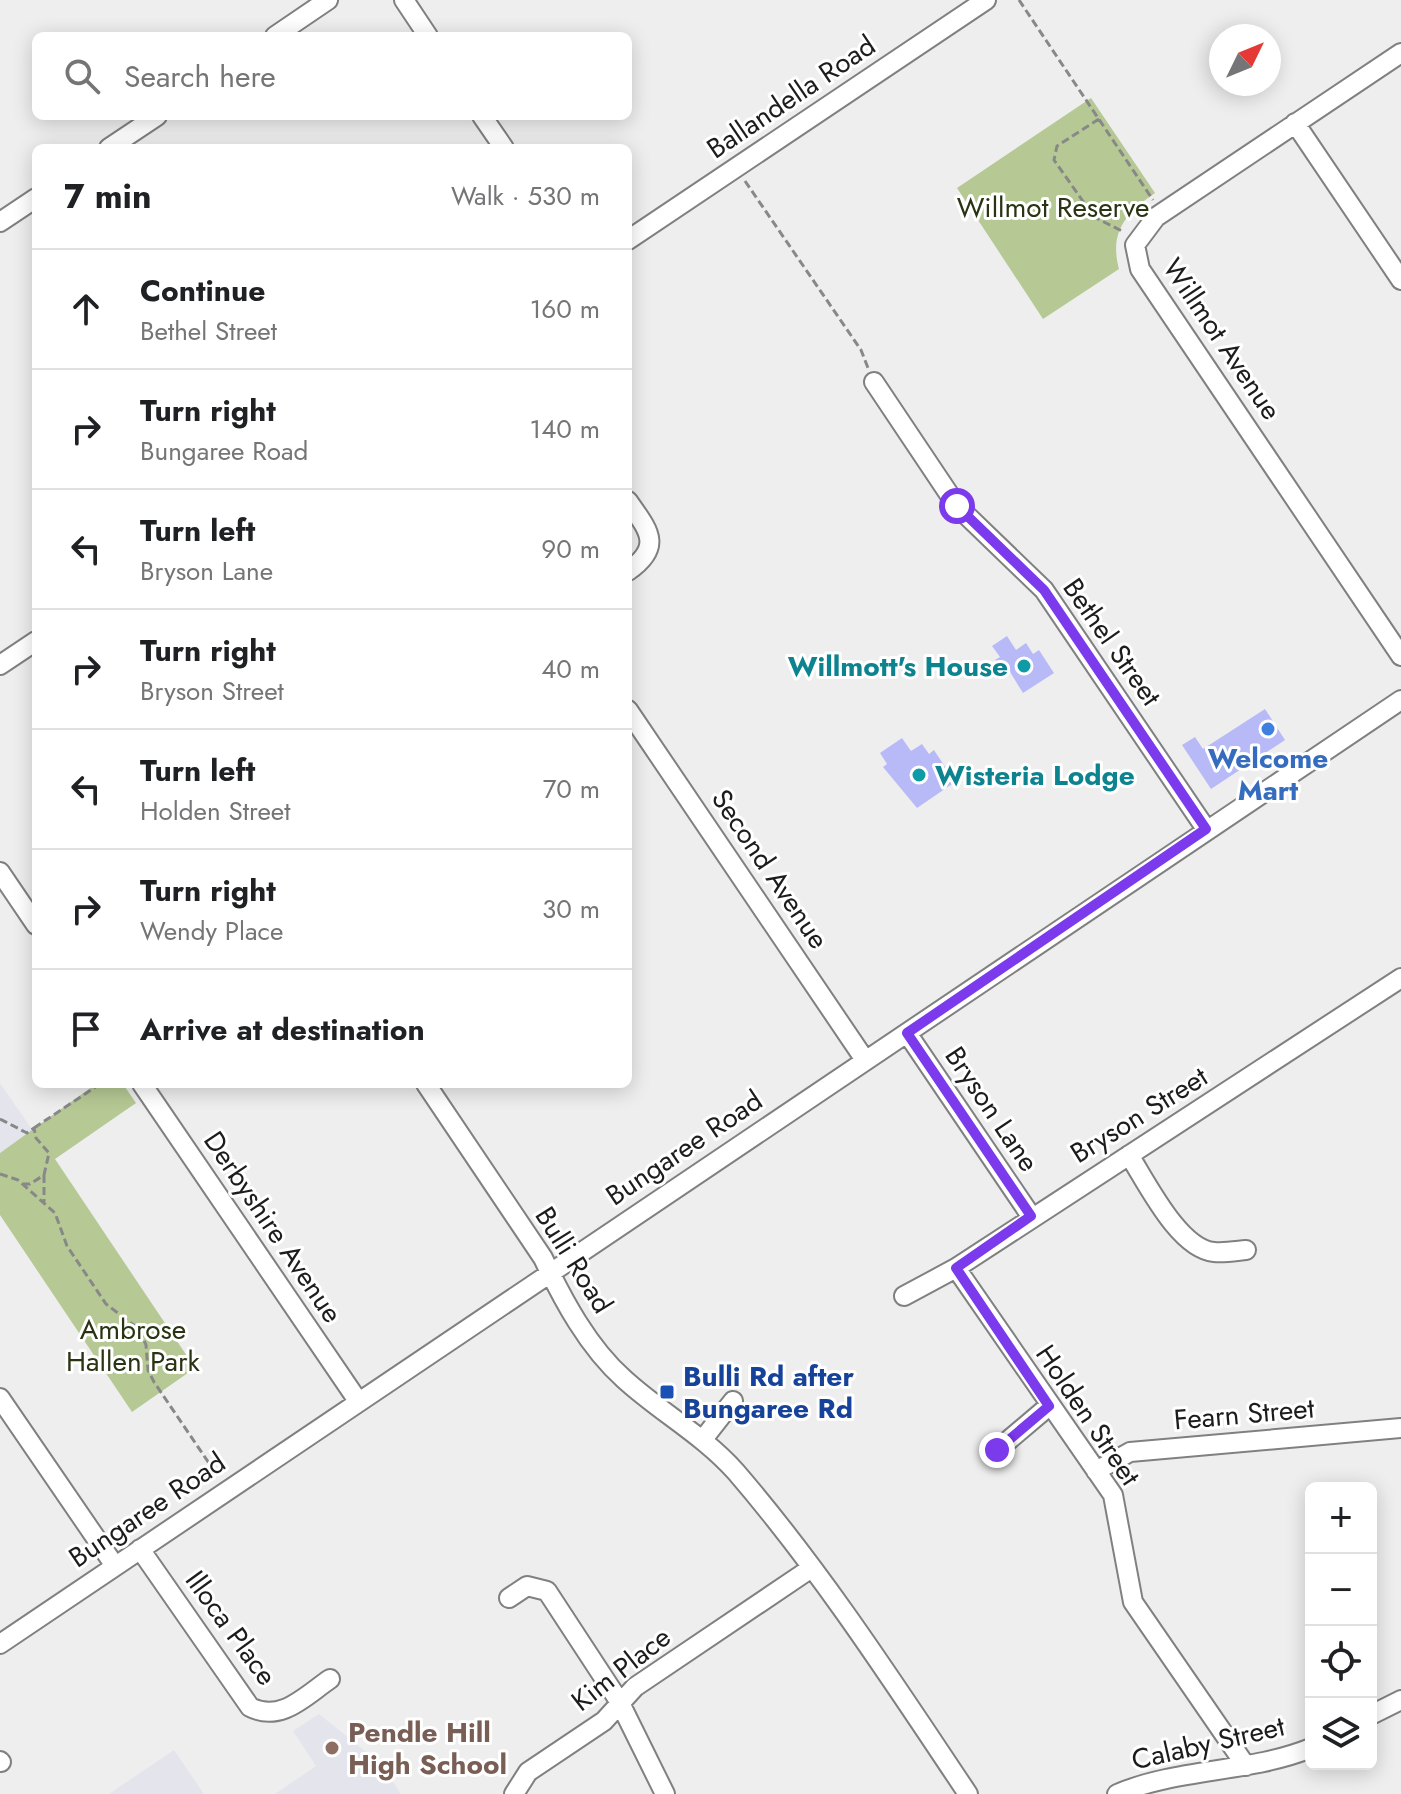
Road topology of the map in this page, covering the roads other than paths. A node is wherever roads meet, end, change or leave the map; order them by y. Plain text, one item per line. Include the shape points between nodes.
1 (328, 0) edge
2 (404, 0) edge
3 (986, 0) edge
4 (281, 32) edge
5 (425, 32) edge
6 (1401, 53) edge
7 (151, 120) edge
8 (485, 120) edge
9 (1295, 123) junction
10 (115, 144) edge
11 (501, 144) edge
12 (32, 201) edge
13 (0, 222) edge
14 (632, 237) edge
15 (1401, 280) edge
16 (874, 382) road end
17 (632, 507) edge
18 (632, 568) edge
19 (32, 644) edge
20 (1401, 656) edge
21 (0, 665) edge
22 (1401, 700) edge
23 (632, 716) edge
24 (1206, 829) junction
25 (0, 872) edge
26 (32, 919) edge
27 (1401, 978) edge
28 (907, 1033) junction
29 (865, 1060) junction
30 (145, 1088) edge
31 (429, 1088) edge
32 (1129, 1155) junction
33 (1031, 1216) junction
34 (1246, 1250) dead end
35 (956, 1268) junction
36 (550, 1272) junction
37 (904, 1296) dead end
38 (0, 1398) edge
39 (358, 1401) junction
40 (733, 1401) dead end
41 (1049, 1406) junction
42 (1401, 1428) edge
43 (704, 1438) junction
44 (997, 1450) dead end
45 (1096, 1471) junction
46 (140, 1549) junction
47 (115, 1566) junction
48 (810, 1569) junction
49 (509, 1598) dead end
50 (0, 1644) edge
51 (330, 1679) dead end
52 (1401, 1700) edge
53 (619, 1701) junction
54 (1377, 1712) edge
55 (1305, 1750) edge
56 (1246, 1766) junction
57 (514, 1794) edge
58 (665, 1794) edge
59 (968, 1794) edge
60 (1117, 1794) edge

1 - 4 street
2 - 5 street
3 - 14 street, Ballandella Road
6 - 9 street, Willmot Avenue
7 - 10 street
8 - 11 street
9 - 15 street
9 - 20 street, Willmot Avenue via 1162,213 1135,245 1140,269
12 - 13 street
16 - 24 street, Bethel Street via 957,506 1044,590
17 - 18 street via 651,543 647,555
19 - 21 street
22 - 24 street, Bungaree Road
23 - 29 street, Second Avenue
24 - 28 street, Bungaree Road
25 - 26 street
27 - 32 street, Bryson Street
28 - 29 street, Bungaree Road
28 - 33 street, Bryson Lane
29 - 36 street, Bungaree Road
30 - 39 street, Derbyshire Avenue
31 - 36 street, Bulli Road
32 - 33 street, Bryson Street
32 - 34 street via 1191,1243 1212,1252
33 - 35 street, Bryson Street
35 - 37 street, Bryson Street
35 - 41 street, Holden Street
36 - 39 street, Bungaree Road
36 - 43 street, Bulli Road via 616,1371
38 - 47 street
39 - 46 street, Bungaree Road
40 - 43 street
41 - 44 street
41 - 45 street, Holden Street
42 - 45 street, Fearn Street via 1130,1452
43 - 48 street, Bulli Road
45 - 56 street, Holden Street via 1119,1511 1133,1602
46 - 47 street, Bungaree Road
46 - 51 street, Illoca Place via 250,1707 281,1712
47 - 50 street, Bungaree Road
48 - 53 street, Kim Place
48 - 59 street, Bulli Road
49 - 53 street via 527,1586 547,1591
52 - 54 street
53 - 57 street, Kim Place via 604,1721 528,1772
53 - 58 street
55 - 56 street, Calaby Street
56 - 60 street, Calaby Street via 1142,1784

